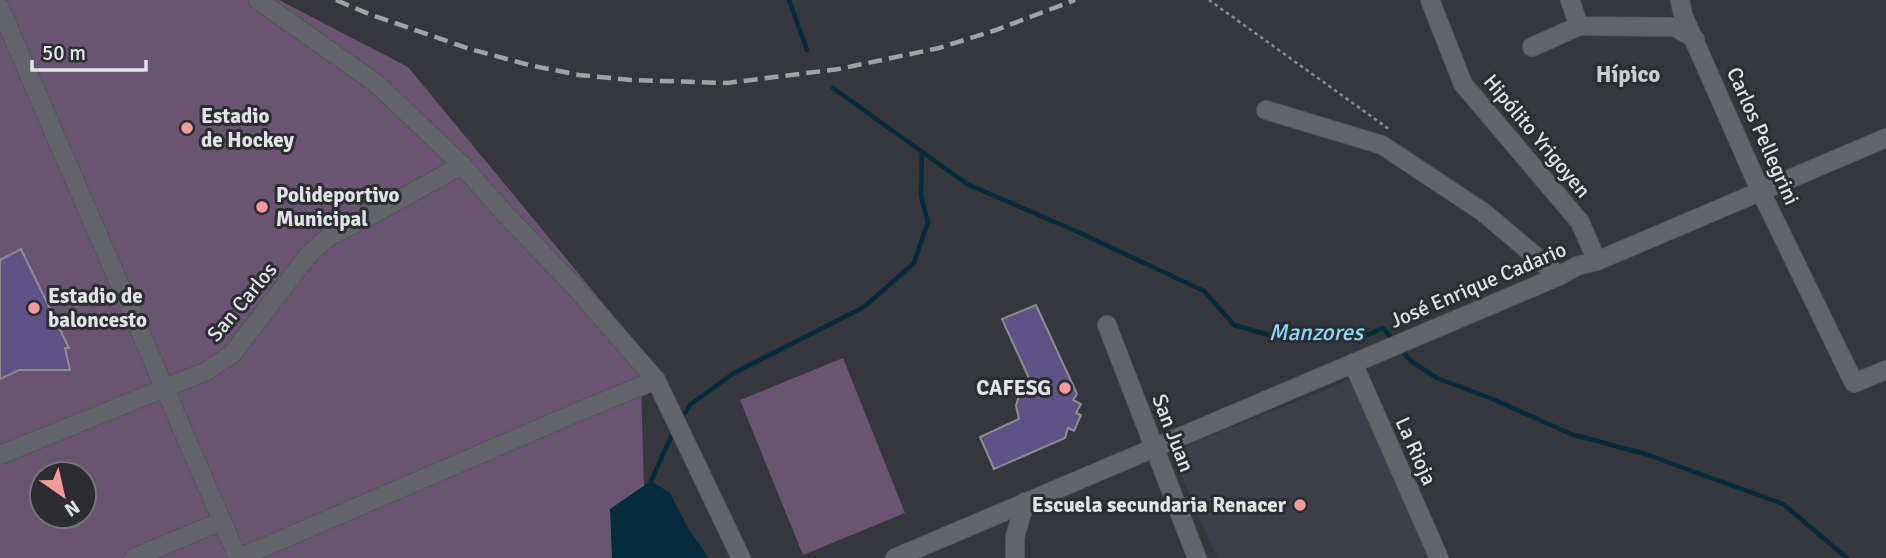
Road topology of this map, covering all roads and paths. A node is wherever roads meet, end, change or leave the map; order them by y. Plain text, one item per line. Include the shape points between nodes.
1 (258, 0) edge
2 (1209, 0) edge
3 (1430, 0) edge
4 (1570, 0) edge
5 (1680, 0) edge
6 (0, 8) edge
7 (1579, 26) junction
8 (1695, 39) junction
9 (1532, 47) dead end
10 (1266, 110) dead end
11 (1398, 135) dead end
12 (1886, 138) edge
13 (463, 165) junction
14 (1761, 191) junction
15 (1597, 261) junction
16 (1559, 276) junction
17 (1107, 325) dead end
18 (1353, 363) junction
19 (1886, 370) edge
20 (656, 380) junction
21 (165, 387) junction
22 (1154, 448) junction
23 (0, 455) edge
24 (1025, 502) junction
25 (222, 521) junction
26 (133, 558) edge
27 (239, 558) edge
28 (741, 558) edge
29 (895, 558) edge
30 (1015, 558) edge
31 (1196, 558) edge
32 (1439, 558) edge

1 - 13 street via 377,83
2 - 11 path
3 - 15 street, Hipólito Yrigoyen via 1463,85 1580,222
4 - 7 street
5 - 8 street, Carlos Pellegrini
6 - 21 street
7 - 8 street via 1675,27
7 - 9 street
8 - 14 street, Carlos Pellegrini
10 - 16 street via 1382,145 1483,212
12 - 14 street, José Enrique Cadario
13 - 20 street
13 - 21 street, San Carlos via 330,236 310,253 232,354 207,371
14 - 15 street, José Enrique Cadario
14 - 19 street, Carlos Pellegrini via 1854,383
15 - 16 street, José Enrique Cadario
16 - 18 street, José Enrique Cadario
17 - 22 street, San Juan
18 - 22 street, José Enrique Cadario
18 - 32 street, La Rioja
20 - 27 street
20 - 28 street
21 - 23 street, San Carlos
21 - 25 street
22 - 24 street, José Enrique Cadario
22 - 31 street, San Juan
24 - 29 street, José Enrique Cadario
24 - 30 street via 1015,537
25 - 26 street
25 - 27 street

